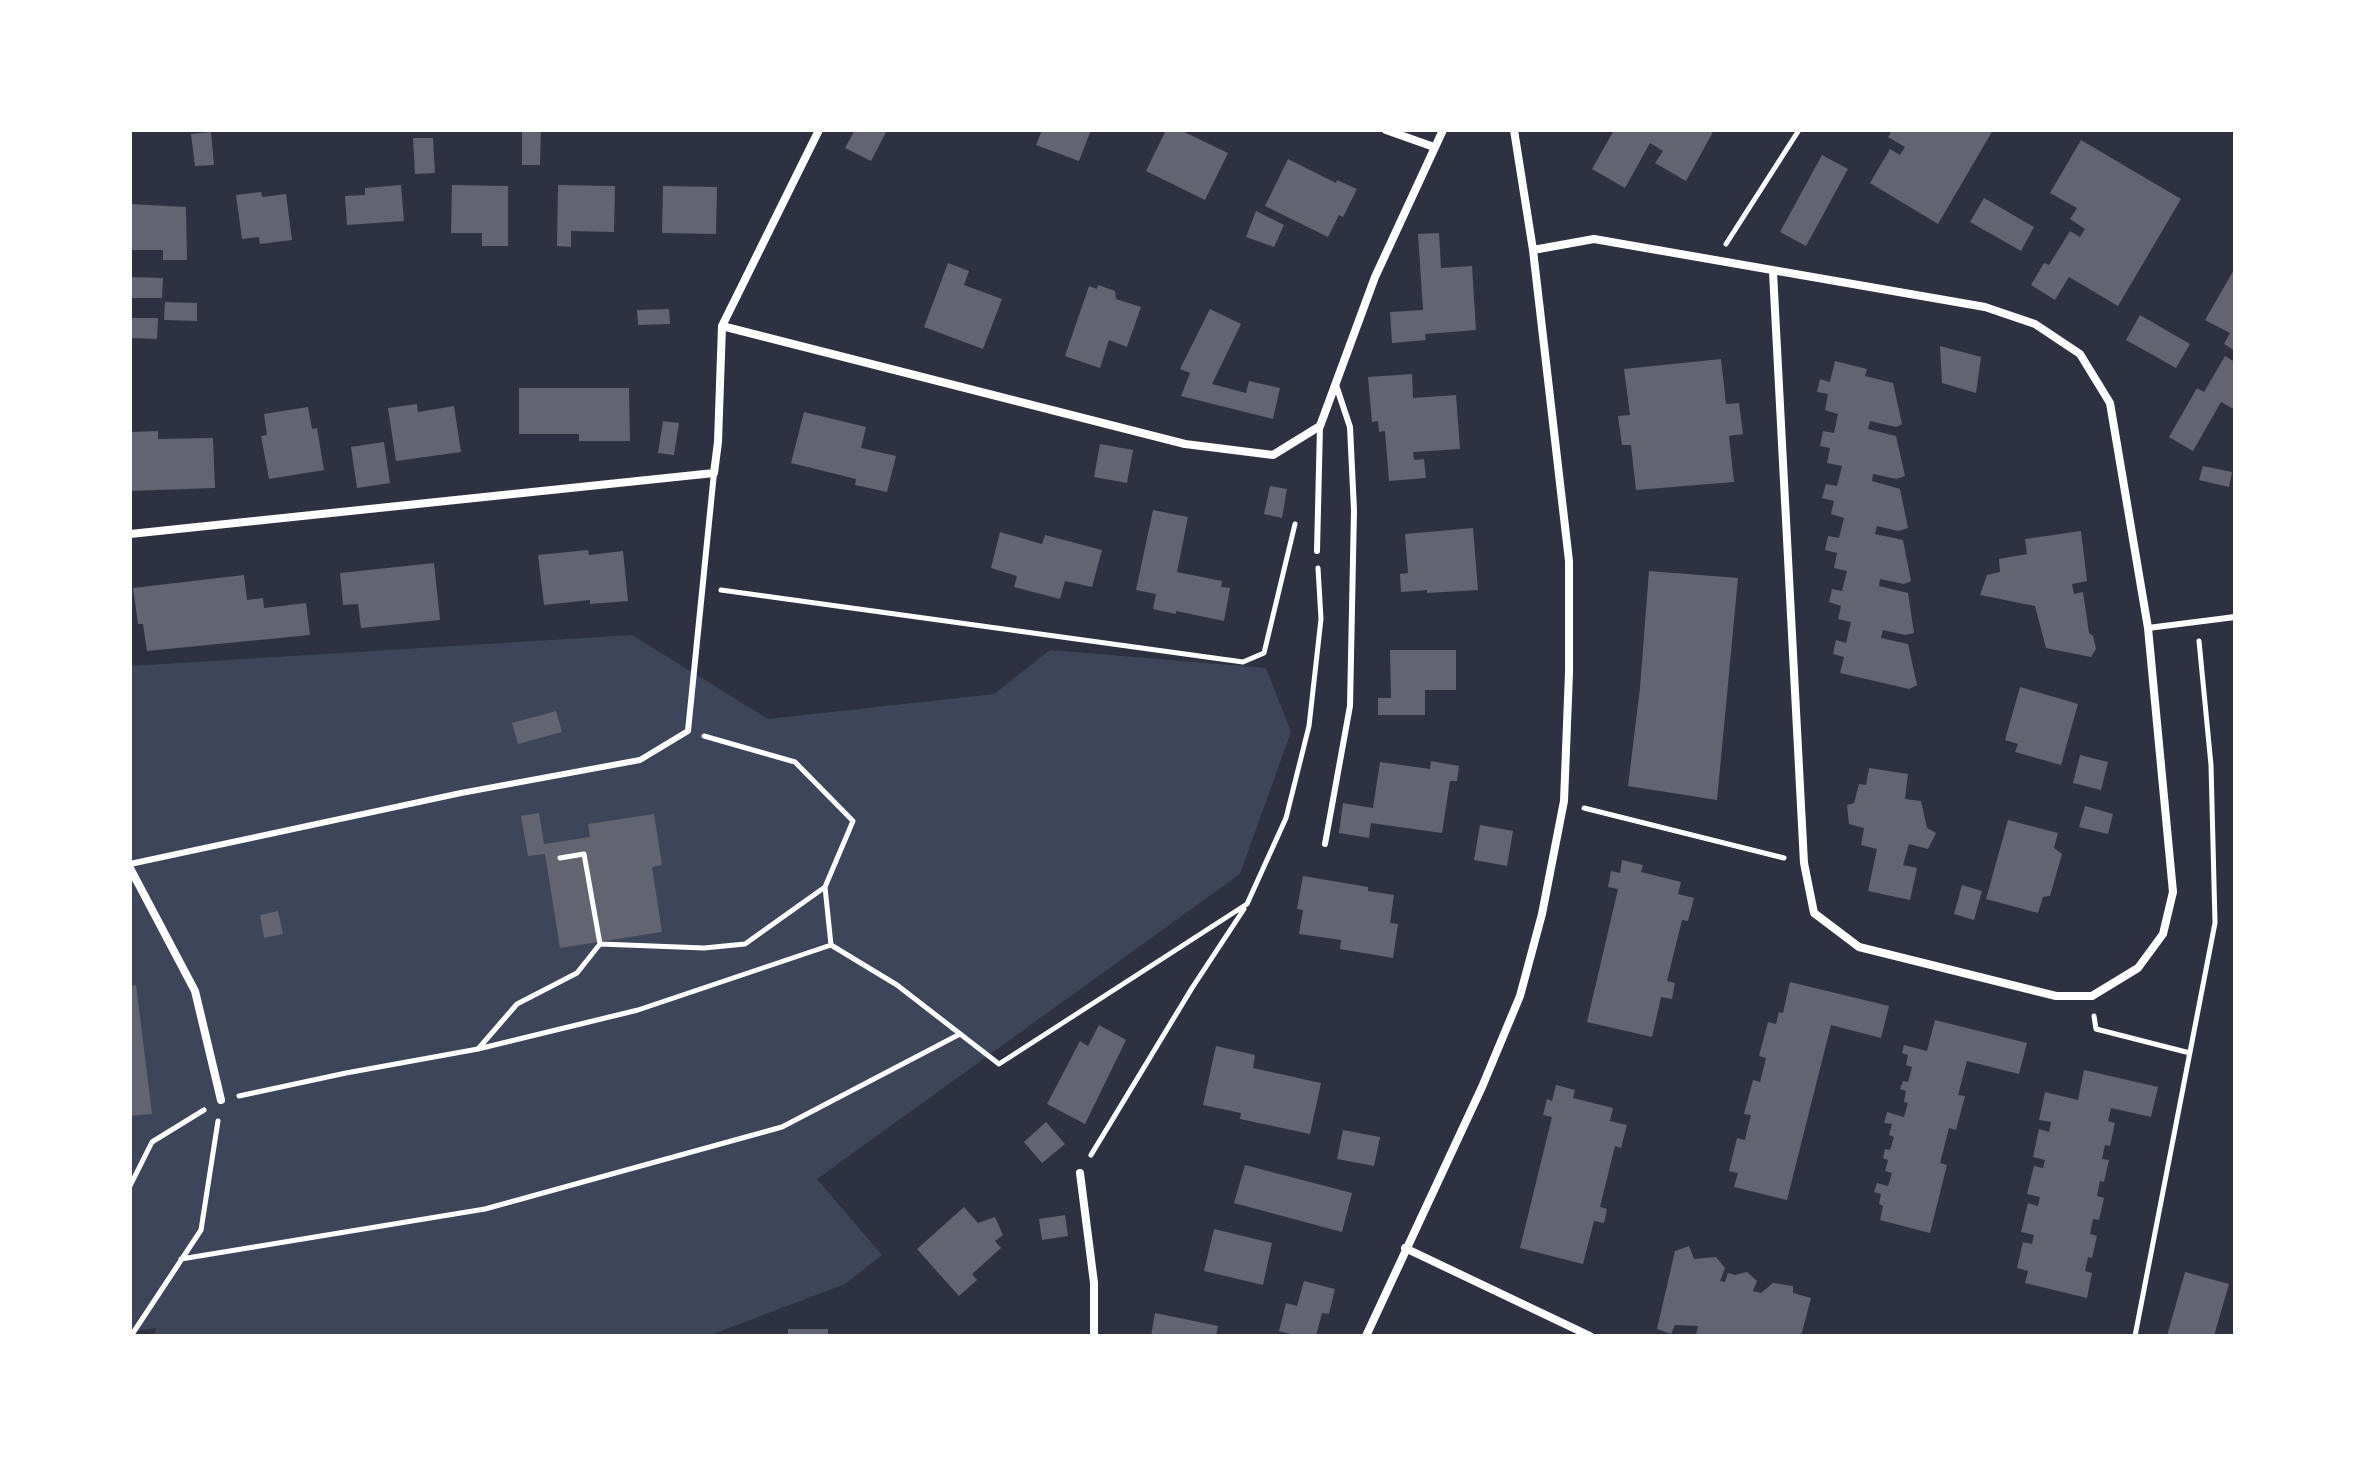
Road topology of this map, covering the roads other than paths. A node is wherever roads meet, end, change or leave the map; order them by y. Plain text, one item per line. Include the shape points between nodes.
1 (819, 130) edge
2 (1386, 130) edge
3 (1443, 130) edge
4 (1514, 130) edge
5 (1434, 147) junction
6 (1533, 250) junction
7 (1773, 272) junction
8 (722, 326) junction
9 (1335, 382) junction
10 (1320, 426) junction
11 (714, 473) junction
12 (130, 534) edge
13 (1317, 551) road end
14 (2235, 617) edge
15 (2148, 628) junction
16 (1325, 844) dead end
17 (130, 866) edge
18 (221, 1100) road end
19 (1080, 1173) road end
20 (1405, 1248) junction
21 (1094, 1336) edge
22 (1366, 1336) edge
23 (1590, 1336) edge

1 - 8 street
2 - 5 street
3 - 5 street
4 - 6 street
5 - 9 street
6 - 7 street via 1594,239
6 - 20 street via 1569,561 1564,801 1520,996
7 - 15 street via 1985,307 2035,324 2080,354 2110,403
7 - 15 street via 1804,863 1814,913 1859,947 2056,996 2092,996 2138,968 2163,934 2173,892
8 - 10 street via 1185,444 1273,455
8 - 11 street
9 - 10 street
9 - 16 lane via 1350,427 1354,510 1350,706
10 - 13 lane
11 - 12 street
11 - 17 lane via 688,731 640,760 461,793
14 - 15 lane
17 - 18 street via 195,991
19 - 21 street via 1094,1283
20 - 22 street
20 - 23 street

